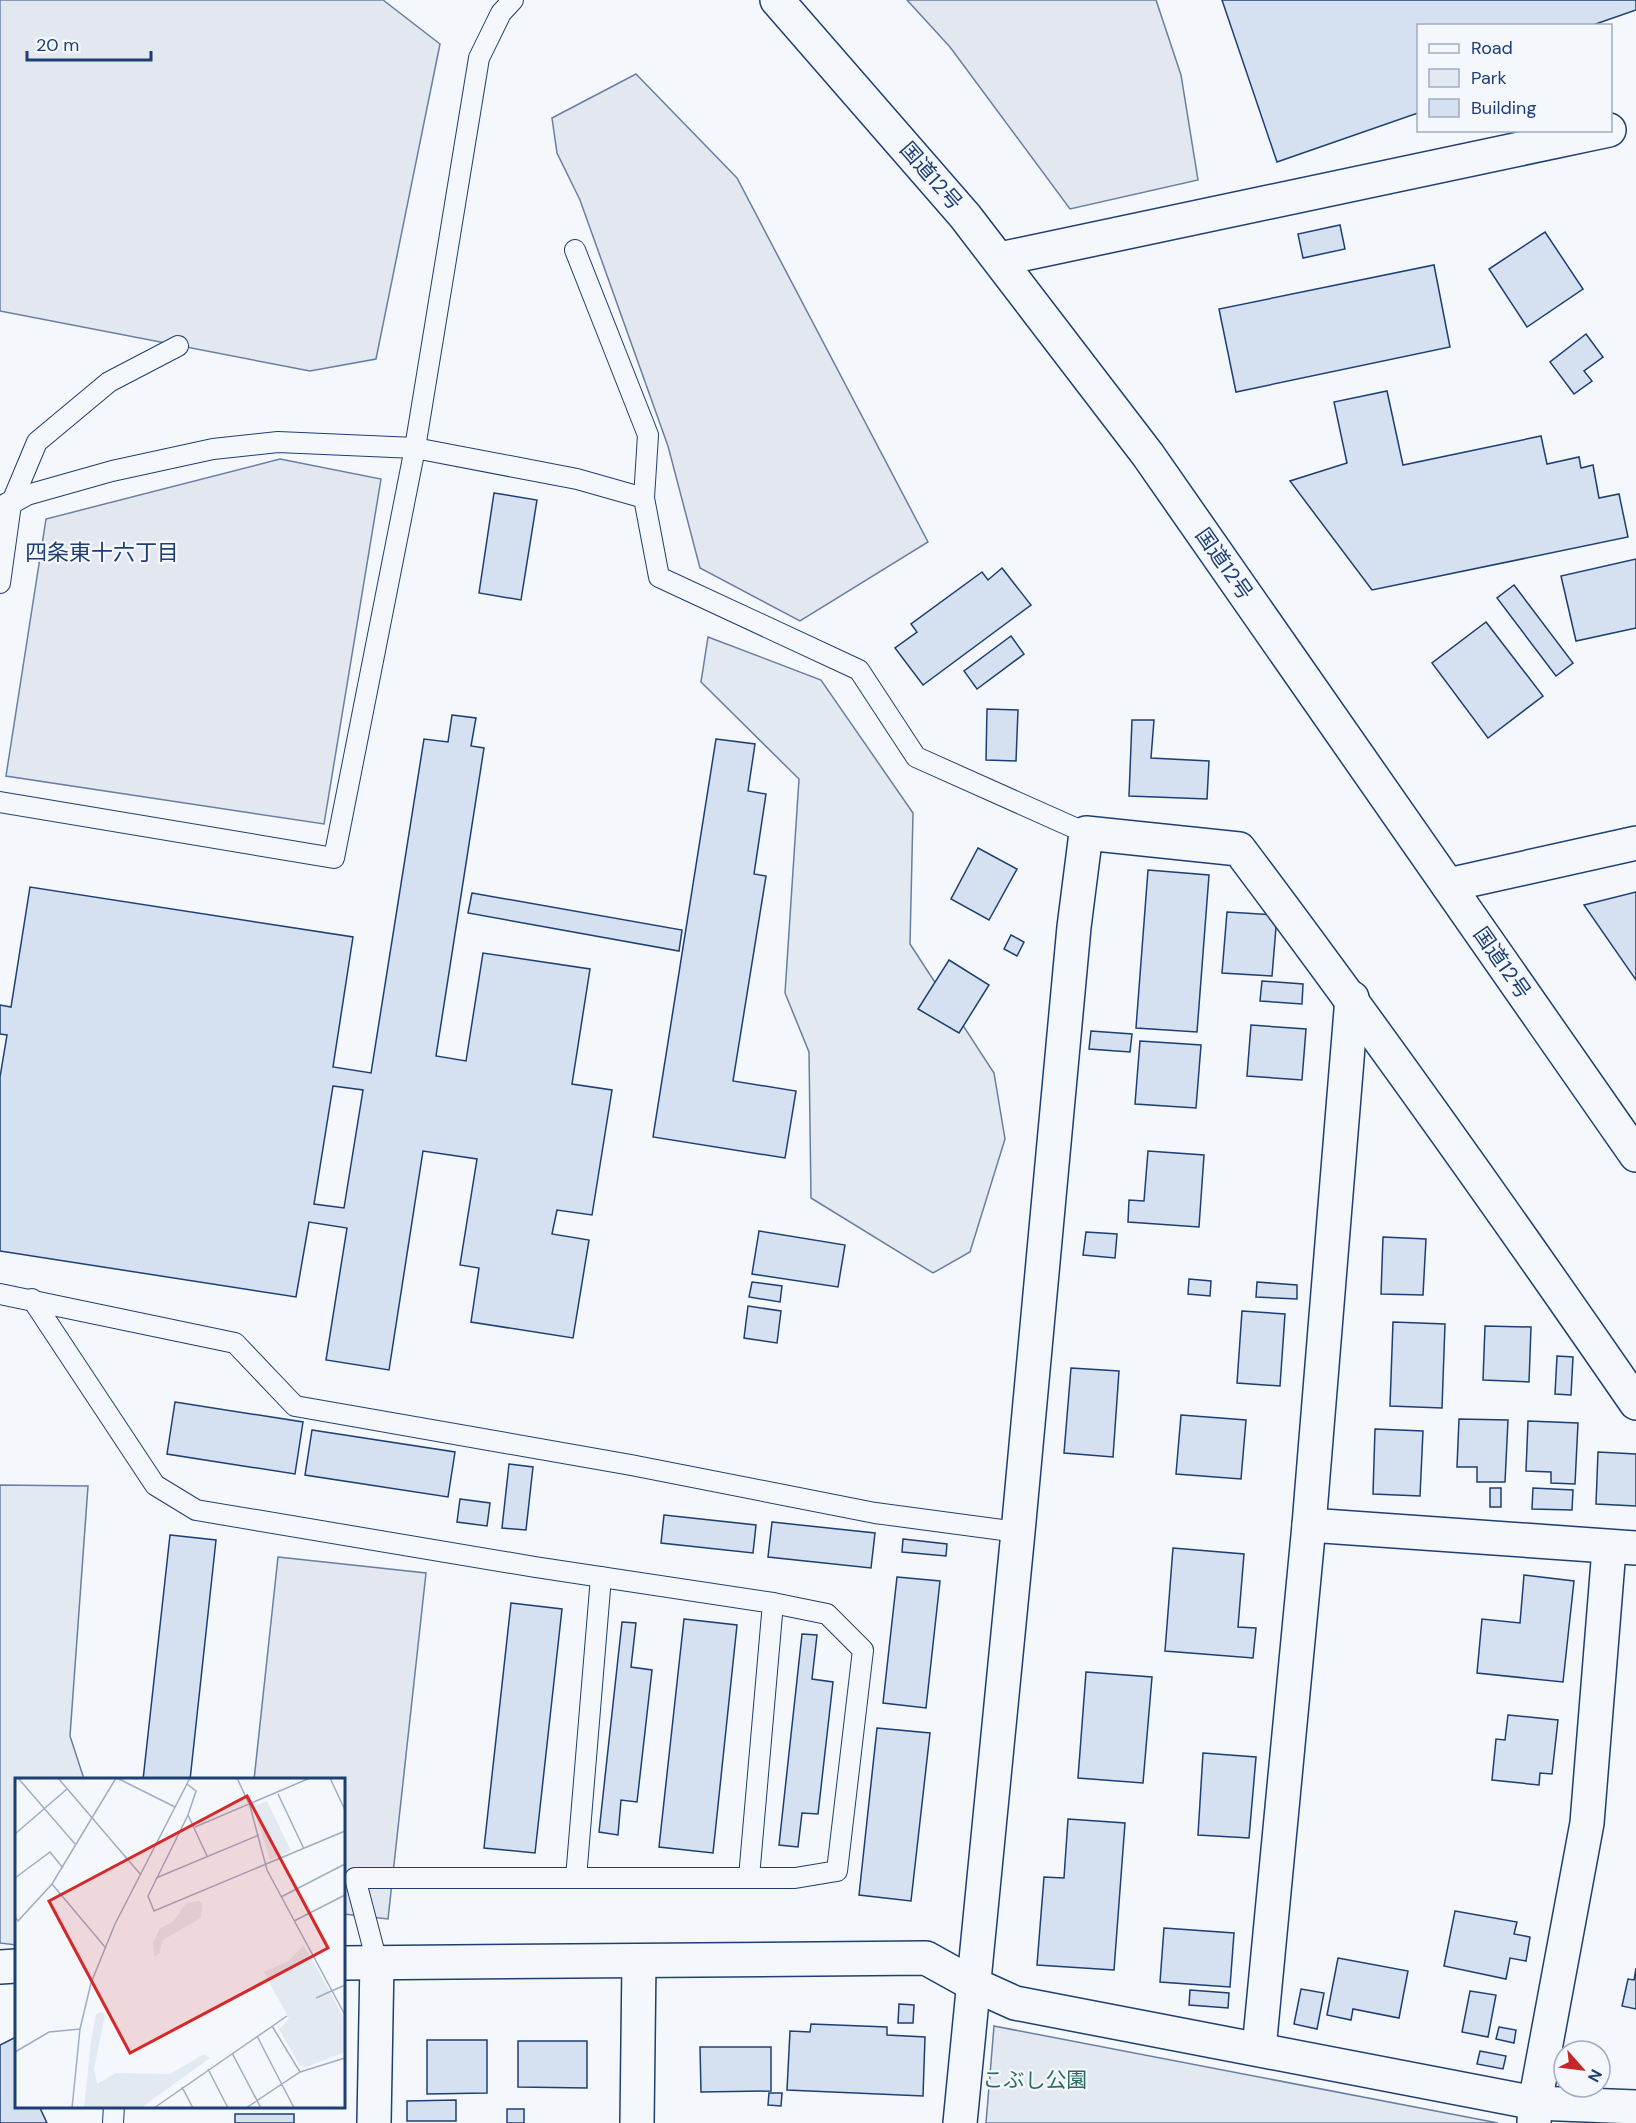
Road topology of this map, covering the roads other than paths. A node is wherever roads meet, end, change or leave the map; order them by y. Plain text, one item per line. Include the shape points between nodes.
1 (513, 0) edge
2 (777, 0) edge
3 (1636, 125) edge
4 (1612, 130) edge
5 (1601, 132) edge
6 (574, 250) dead end
7 (1000, 259) junction
8 (178, 346) dead end
9 (416, 448) junction
10 (644, 498) junction
11 (6, 502) edge
12 (0, 583) edge
13 (0, 802) edge
14 (1086, 833) junction
15 (1636, 843) edge
16 (1448, 885) junction
17 (1352, 998) junction
18 (1636, 1155) edge
19 (0, 1294) edge
20 (32, 1299) junction
21 (1636, 1403) edge
22 (1309, 1526) junction
23 (1018, 1533) junction
24 (1623, 1549) edge
25 (601, 1577) junction
26 (773, 1603) junction
27 (749, 1877) junction
28 (576, 1878) junction
29 (639, 1961) junction
30 (377, 1962) junction
31 (345, 1963) edge
32 (15, 1966) edge
33 (0, 1967) edge
34 (973, 1984) junction
35 (1259, 2049) junction
36 (1636, 2107) edge
37 (114, 2108) edge
38 (1534, 2113) edge
39 (113, 2123) edge
40 (374, 2123) edge
41 (637, 2123) edge
42 (960, 2123) edge

1 - 9 lane via 501,13 479,58
2 - 7 main road, 国道12号
3 - 4 main road
5 - 7 main road
6 - 10 lane via 648,435
7 - 16 main road, 国道12号 via 1149,455
8 - 11 lane via 109,382 37,442
9 - 10 lane via 577,479
9 - 11 lane via 278,442 213,449 112,471
9 - 13 lane via 334,858
10 - 14 lane via 659,577 859,670 915,757
11 - 12 lane
14 - 17 main road via 1239,849
14 - 23 main road
15 - 16 main road
16 - 18 main road, 国道12号
17 - 21 main road
17 - 22 main road
19 - 20 lane
20 - 23 lane via 235,1343 295,1406 631,1465 874,1513
20 - 25 lane via 155,1485 196,1510
22 - 24 main road
22 - 35 main road
23 - 34 main road
24 - 38 main road via 1587,1823
25 - 26 lane
25 - 28 lane
26 - 27 lane
26 - 27 lane via 827,1614 863,1650 837,1871 795,1878
27 - 28 lane
28 - 30 lane via 355,1878
29 - 30 main road
29 - 34 main road via 926,1958
29 - 41 main road
30 - 31 main road
30 - 40 main road
32 - 33 main road
34 - 35 main road via 1015,2003
34 - 42 main road
35 - 38 main road
36 - 38 main road
37 - 39 lane

